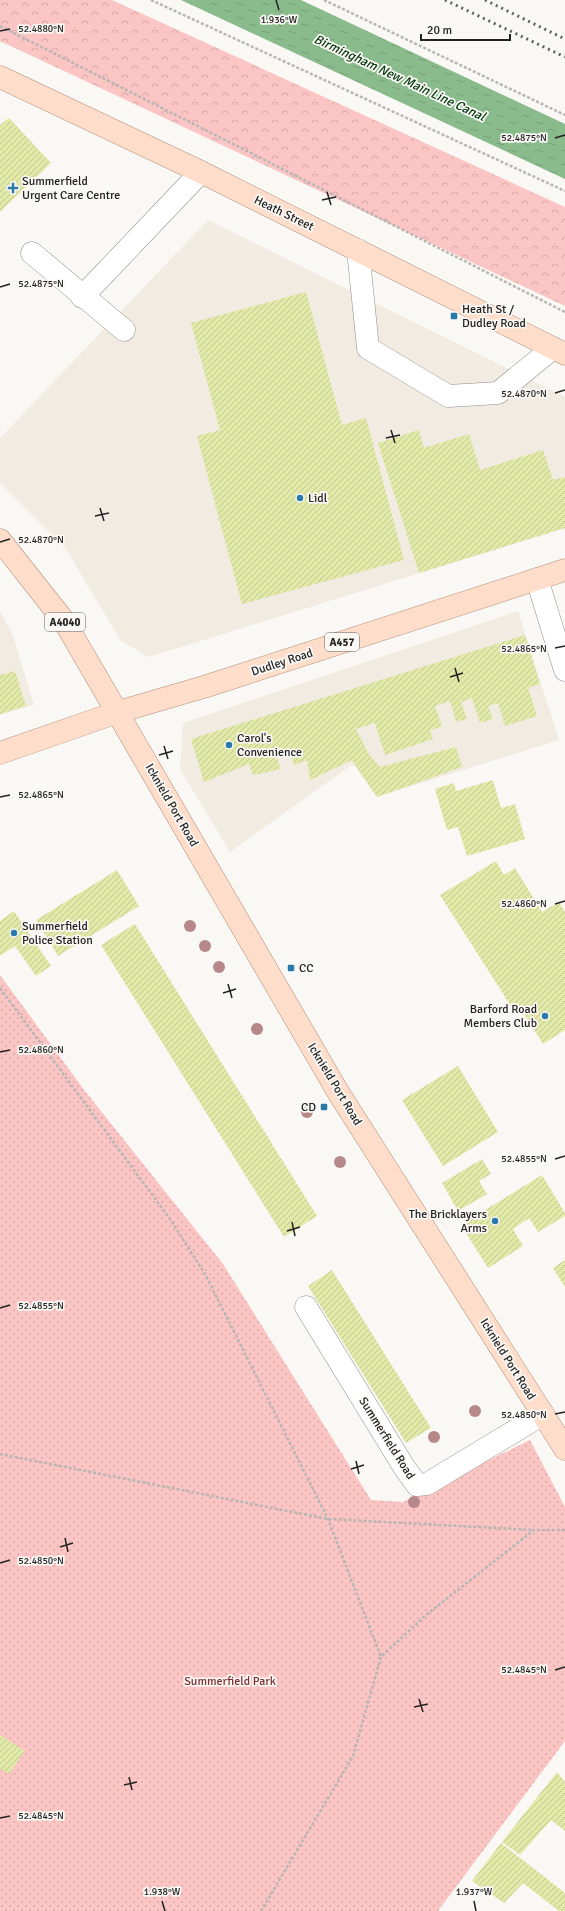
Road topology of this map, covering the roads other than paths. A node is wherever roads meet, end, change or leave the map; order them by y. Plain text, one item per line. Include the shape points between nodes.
1 (0, 77) edge
2 (201, 172) junction
3 (358, 250) junction
4 (32, 253) dead end
5 (82, 297) junction
6 (124, 330) dead end
7 (559, 351) edge
8 (0, 540) edge
9 (565, 570) edge
10 (537, 579) junction
11 (565, 670) edge
12 (118, 712) junction
13 (0, 753) edge
14 (306, 1307) dead end
15 (543, 1414) junction
16 (565, 1449) edge

1 - 2 main road, Heath Street
2 - 3 main road, Heath Street
2 - 5 street
3 - 7 main road, Heath Street
3 - 7 street via 368,348 448,396 498,393
4 - 5 street
5 - 6 street
8 - 12 main road, A4040 via 64,621
9 - 10 main road, Dudley Road / A457
10 - 11 street
10 - 12 main road, Dudley Road / A457 via 207,686
12 - 13 main road, Dudley Road / A457
12 - 15 main road, Icknield Port Road via 338,1092
14 - 15 street, Summerfield Road via 417,1485 427,1484
15 - 16 main road, Icknield Port Road

